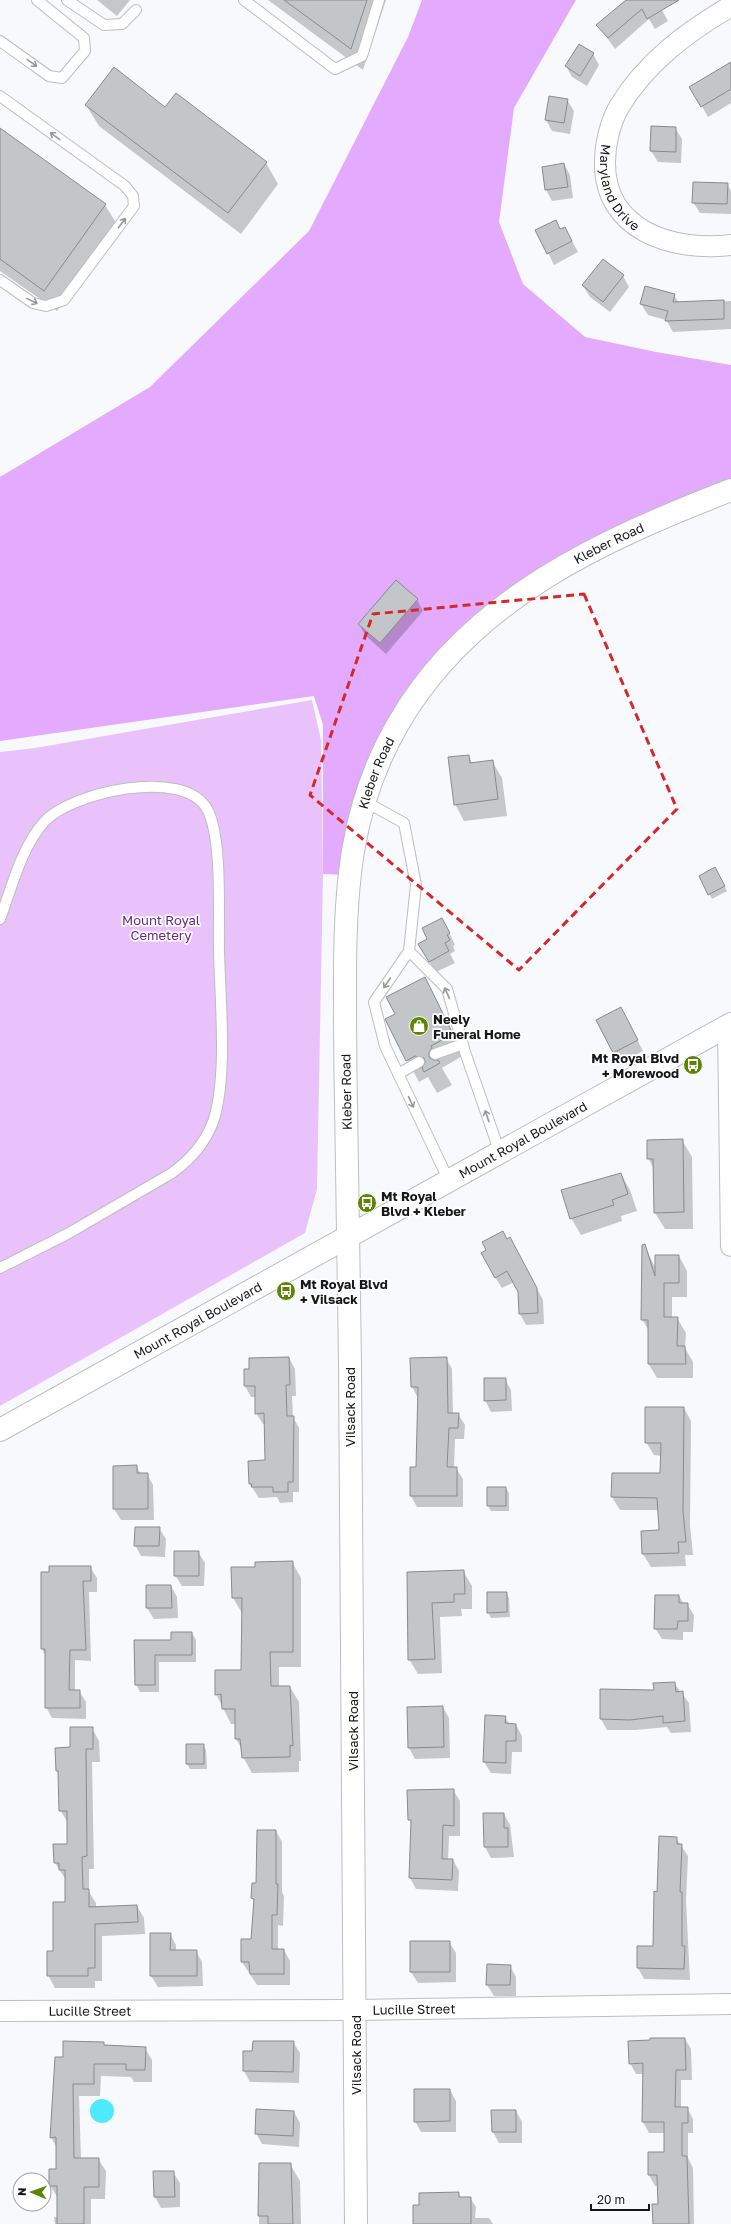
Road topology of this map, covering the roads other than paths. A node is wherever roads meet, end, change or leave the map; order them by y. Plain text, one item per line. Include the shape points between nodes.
1 (37, 0) edge
2 (67, 0) edge
3 (244, 0) edge
4 (379, 0) edge
5 (731, 6) edge
6 (136, 10) dead end
7 (0, 41) edge
8 (0, 96) edge
9 (731, 245) edge
10 (0, 280) edge
11 (731, 490) edge
12 (364, 801) junction
13 (0, 919) edge
14 (409, 950) junction
15 (730, 1025) edge
16 (463, 1044) junction
17 (435, 1054) dead end
18 (419, 1062) dead end
19 (398, 1074) junction
20 (500, 1153) junction
21 (449, 1181) junction
22 (348, 1238) junction
23 (731, 1246) edge
24 (0, 1268) edge
25 (0, 1430) edge
26 (731, 2004) edge
27 (356, 2010) junction
28 (0, 2011) edge
29 (356, 2224) edge

7 -> 1 lane via 49,76 62,78 85,51 84,38
2 - 6 lane via 104,25 122,24
3 - 4 lane via 335,69 362,56
5 - 9 street, Maryland Drive via 699,25 673,45 635,85 619,108 609,131 605,173 613,201 632,223 643,231 669,242 694,247
10 -> 8 lane via 33,303 46,306 64,300 134,206 134,196 125,186
11 - 12 street, Kleber Road via 631,531 566,564 540,579 481,623 418,692 382,754
12 - 14 lane via 404,823 416,885
12 - 22 street, Kleber Road via 352,849 346,908
13 - 24 lane via 26,850 38,830 45,820 72,803 92,794 111,790 150,787 178,790 193,795 207,809 217,858 221,1031 219,1090 213,1122 200,1146 185,1164 172,1174 69,1233
16 -> 14 lane via 446,989
14 -> 19 lane via 374,1002 385,1046
15 - 20 street, Mount Royal Boulevard
15 - 23 street
16 - 17 lane
20 -> 16 lane
18 - 19 lane
19 -> 21 lane
20 - 21 street, Mount Royal Boulevard
21 - 22 street, Mount Royal Boulevard
22 - 25 street, Mount Royal Boulevard
22 - 27 street, Vilsack Road
26 - 27 street, Lucille Street
27 - 28 street, Lucille Street
27 - 29 street, Vilsack Road

